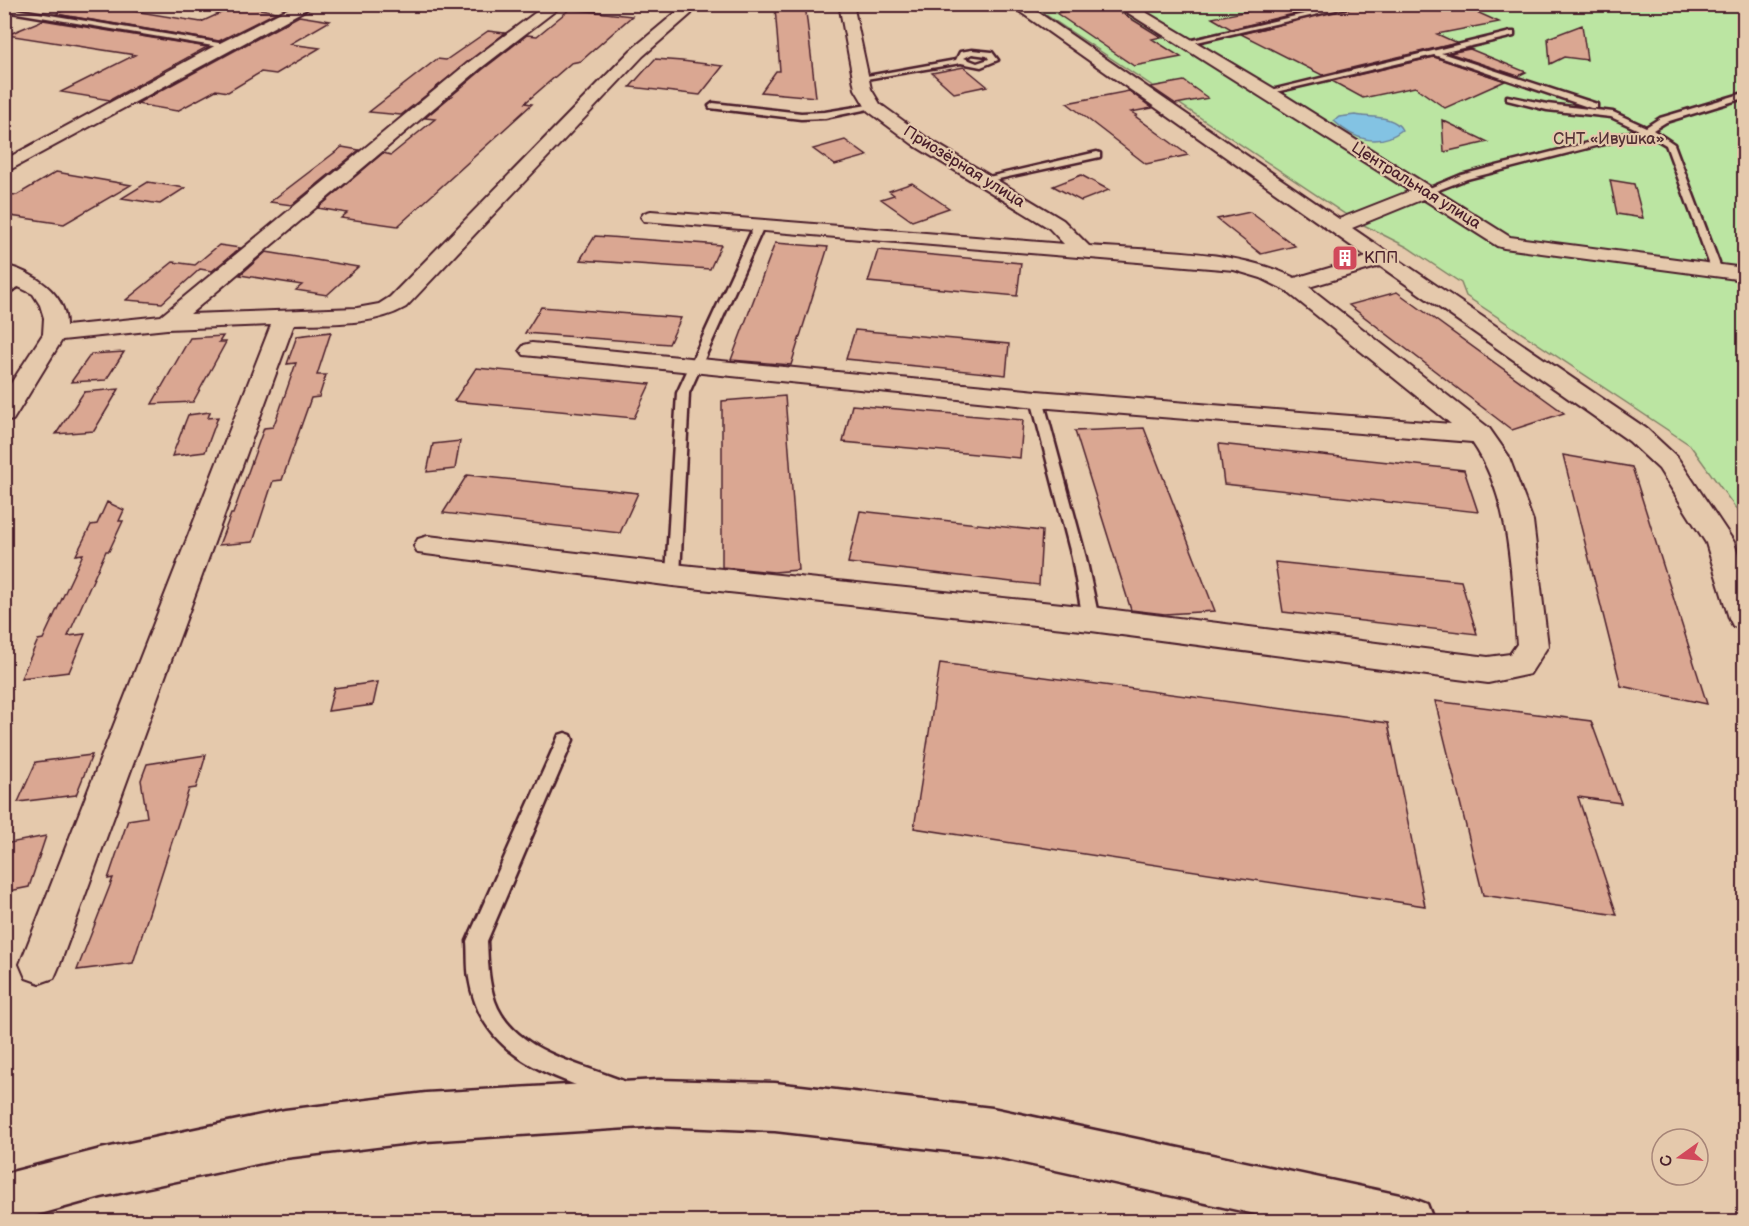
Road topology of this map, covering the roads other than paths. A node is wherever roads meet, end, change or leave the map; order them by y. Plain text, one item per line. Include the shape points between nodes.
1 (309, 4) edge
2 (557, 4) edge
3 (689, 4) edge
4 (846, 4) edge
5 (1016, 4) edge
6 (1121, 4) edge
7 (1359, 4) edge
8 (10, 10) dead end
9 (1511, 34) dead end
10 (1185, 43) junction
11 (225, 46) junction
12 (1436, 53) junction
13 (962, 61) dead end
14 (860, 78) junction
15 (1267, 92) junction
16 (1744, 96) edge
17 (1510, 98) dead end
18 (713, 106) dead end
19 (874, 107) junction
20 (1613, 115) junction
21 (1647, 130) junction
22 (1097, 155) dead end
23 (4, 168) edge
24 (986, 179) junction
25 (1425, 192) junction
26 (651, 217) dead end
27 (759, 226) junction
28 (1339, 226) junction
29 (1080, 250) junction
30 (1385, 258) junction
31 (1717, 270) junction
32 (1744, 274) edge
33 (11, 281) edge
34 (1293, 285) junction
35 (285, 318) junction
36 (167, 322) junction
37 (54, 334) junction
38 (532, 350) dead end
39 (694, 367) junction
40 (1037, 399) junction
41 (4, 414) edge
42 (1480, 434) junction
43 (428, 546) dead end
44 (673, 575) junction
45 (1744, 618) edge
46 (1091, 619) junction
47 (565, 740) dead end
48 (39, 964) dead end
49 (658, 1103) junction
50 (4, 1199) edge
51 (1409, 1221) edge

1 - 11 street
2 - 36 street via 475,65
3 - 35 street via 398,302 374,312
4 - 14 street, Приозёрная улица
5 - 28 street
6 - 10 street, Центральная улица
7 - 10 lane
8 - 11 lane
9 - 12 lane
10 - 15 street, Центральная улица
11 - 23 street
12 - 15 lane
12 - 20 lane via 1580,100
13 - 14 lane
14 - 19 street, Приозёрная улица
15 - 25 street, Центральная улица
16 - 21 lane via 1663,120
17 - 20 lane
18 - 19 lane via 801,116
19 - 24 street, Приозёрная улица via 921,142
20 - 21 lane
21 - 25 lane via 1464,177
21 - 31 lane via 1670,144
22 - 24 lane
24 - 29 street, Приозёрная улица via 1056,224
25 - 28 street
25 - 31 street, Центральная улица via 1504,242
26 - 27 street
27 - 29 street
27 - 39 lane
28 - 30 street
29 - 34 street via 1235,264 1269,273
30 - 34 street
30 - 45 street via 1638,435 1668,463 1720,542
31 - 32 street, Центральная улица
33 - 37 street via 41,290 56,318
34 - 42 street
35 - 36 street
35 - 48 street
36 - 37 street
37 - 41 street
38 - 39 street
39 - 40 street
39 - 44 lane via 683,393
40 - 42 street
40 - 46 lane
42 - 46 street via 1499,460 1519,521 1533,646 1519,665 1488,670
43 - 44 street
44 - 46 street
47 - 49 lane via 477,941 476,969 484,1002 511,1042 536,1058
49 - 50 main road via 426,1117 285,1134 101,1173
49 - 51 main road via 775,1107 992,1132

